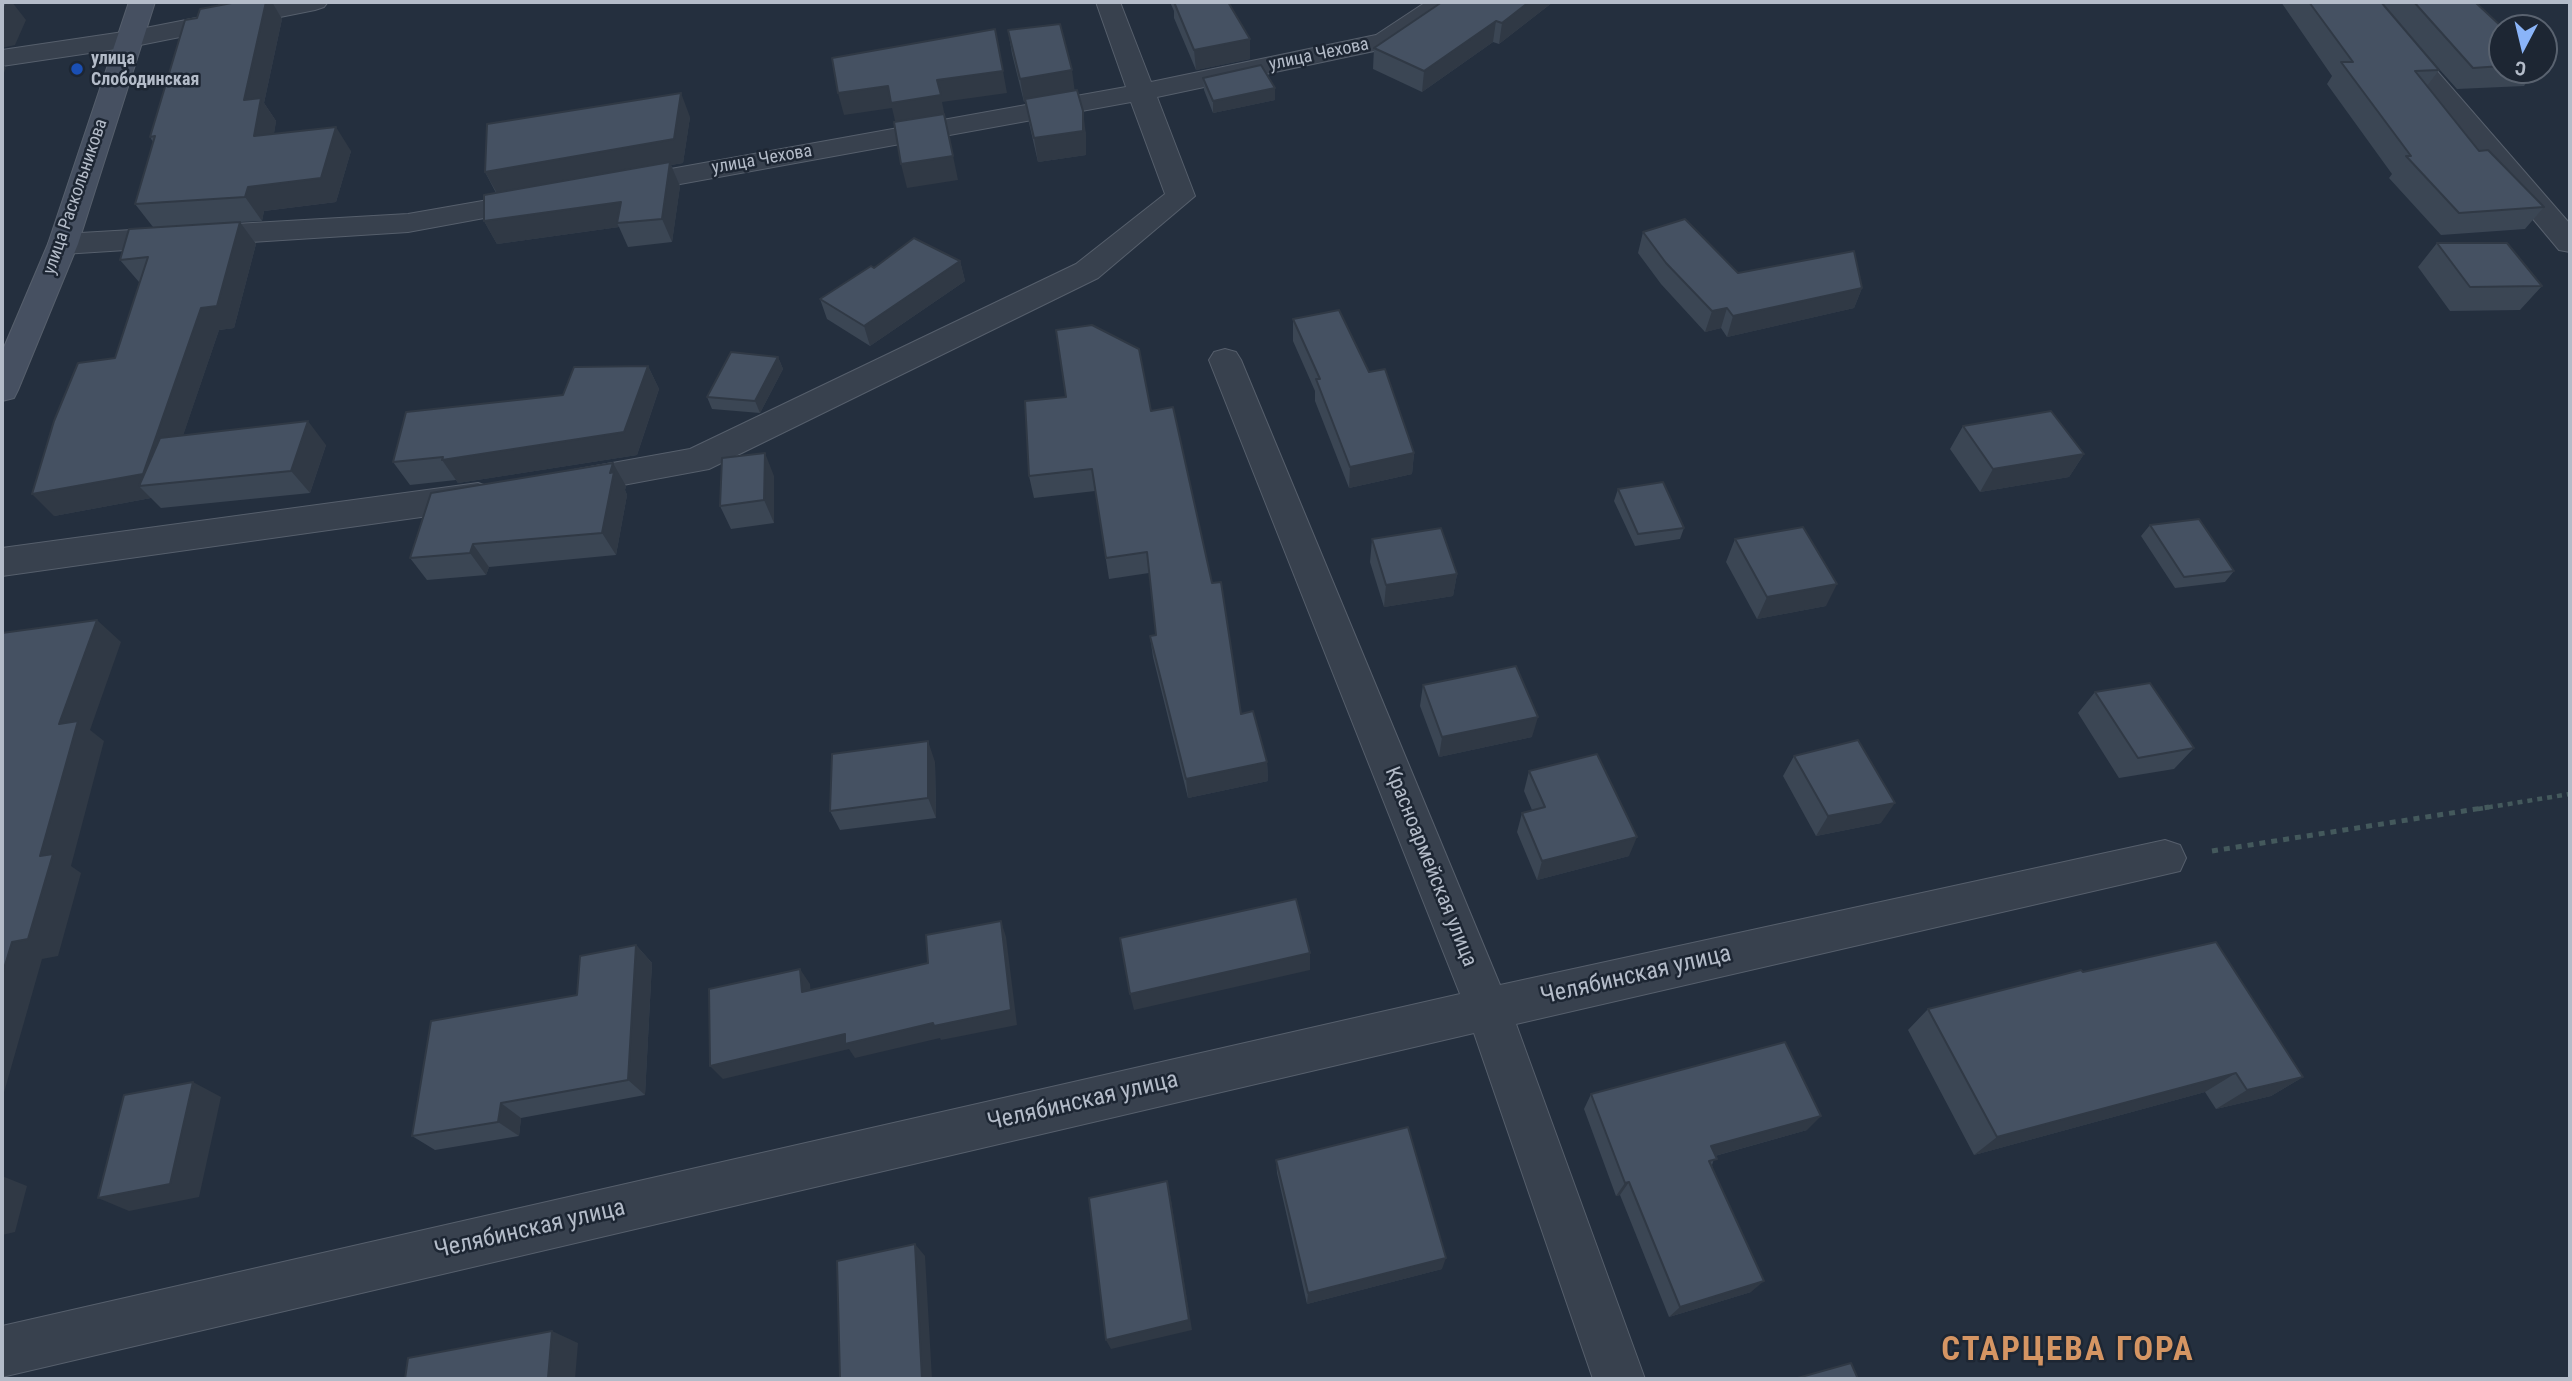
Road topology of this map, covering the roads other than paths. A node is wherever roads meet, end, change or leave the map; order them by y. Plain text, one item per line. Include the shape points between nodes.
1 (142, 2) edge
2 (315, 2) edge
3 (1108, 2) edge
4 (1443, 2) edge
5 (2364, 2) edge
6 (130, 39) junction
7 (2, 58) edge
8 (1141, 92) junction
9 (598, 189) edge
10 (557, 197) edge
11 (2570, 243) edge
12 (63, 244) junction
13 (1225, 360) dead end
14 (2, 390) edge
15 (2, 562) edge
16 (2165, 858) road end
17 (1488, 1009) junction
18 (2, 1352) edge
19 (1619, 1379) edge

1 - 6 main road, улица Раскольникова
2 - 6 street
3 - 8 street
4 - 8 street, улица Чехова via 1384,41
5 - 11 street
6 - 7 street
6 - 12 main road, улица Раскольникова
8 - 9 street, улица Чехова
8 - 15 street via 1180,196 1087,271 697,460 526,489
10 - 12 street via 408,223
12 - 14 main road, улица Раскольникова
13 - 17 street, Красноармейская улица
16 - 17 street, Челябинская улица
17 - 18 street, Челябинская улица
17 - 19 street, Красноармейская улица

